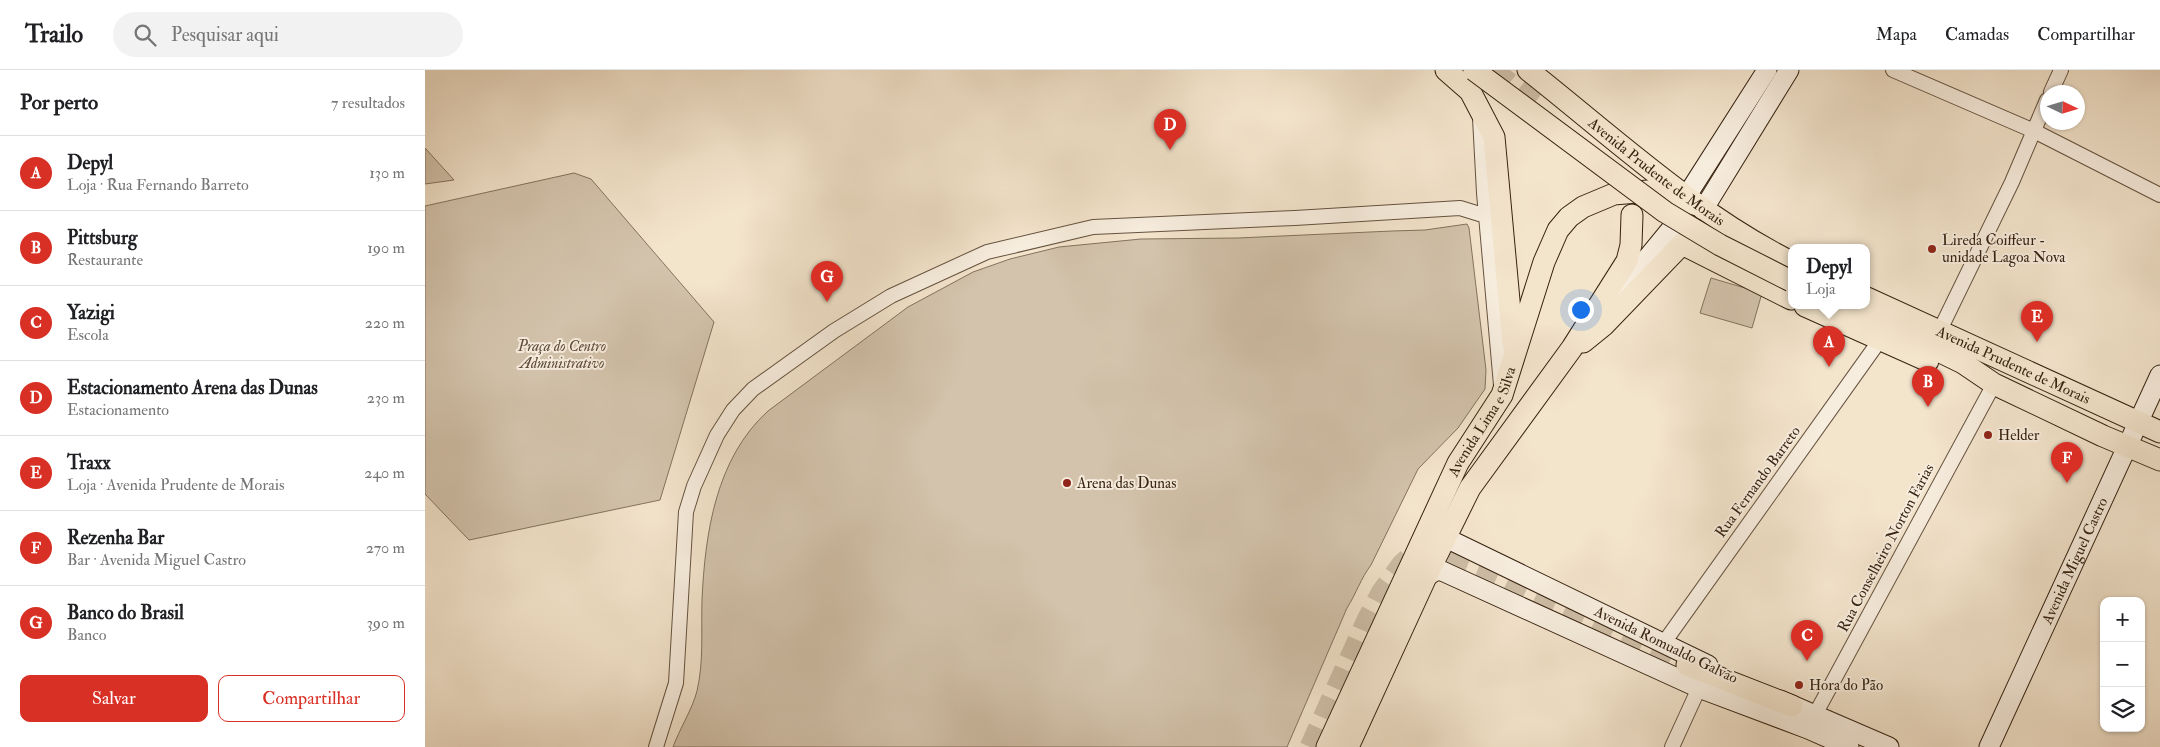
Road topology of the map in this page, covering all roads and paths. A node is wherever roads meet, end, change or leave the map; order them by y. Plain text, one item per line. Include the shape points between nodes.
1 (1446, 70) edge
2 (1475, 70) edge
3 (1528, 70) edge
4 (1767, 70) edge
5 (1789, 70) edge
6 (1893, 70) edge
7 (2061, 70) edge
8 (2054, 85) edge
9 (1480, 107) junction
10 (2040, 117) edge
11 (2034, 131) junction
12 (1484, 193) junction
13 (2160, 195) edge
14 (1695, 204) junction
15 (1460, 208) junction
16 (1632, 215) dead end
17 (1486, 216) junction
18 (1671, 229) dead end
19 (1788, 260) edge
20 (1788, 279) edge
21 (1788, 297) edge
22 (1870, 307) edge
23 (1870, 308) edge
24 (1812, 309) edge
25 (1939, 332) junction
26 (1880, 340) junction
27 (1572, 348) junction
28 (1514, 355) junction
29 (2160, 376) edge
30 (1994, 384) junction
31 (1501, 395) junction
32 (2139, 422) junction
33 (2160, 432) edge
34 (2128, 447) junction
35 (2160, 460) edge
36 (1446, 538) junction
37 (1426, 577) junction
38 (1663, 644) junction
39 (1687, 666) tunnel mouth
40 (1699, 688) junction
41 (1792, 706) junction
42 (1811, 722) junction
43 (656, 747) edge
44 (1327, 747) edge
45 (1348, 747) edge
46 (1672, 747) edge
47 (1849, 747) edge
48 (1889, 747) edge
49 (1989, 747) edge

1 - 9 main road via 1467,87
2 - 20 main road, bridge via 1665,212
3 - 14 main road, Avenida Prudente de Morais
4 - 14 main road
5 - 14 main road
6 - 11 street
7 - 8 street
9 - 12 street
9 - 28 main road via 1496,146
10 - 11 street
11 - 13 street
11 - 25 street
12 - 15 street
12 - 17 street
14 - 19 main road, Avenida Prudente de Morais via 1759,246
14 - 28 main road, Avenida Lima e Silva via 1640,191 1598,199 1569,217 1557,230 1544,262
15 - 17 street
15 - 43 street via 1093,228 987,252 891,296 834,331 753,389 733,410 717,435 694,486 686,512 677,683
16 - 27 main road, Avenida Lima e Silva via 1627,260
17 - 31 street
18 - 27 main road
21 - 27 main road via 1682,244 1590,338
22 - 25 main road, Avenida Prudente de Morais
23 - 30 main road
24 - 26 main road
25 - 32 main road, Avenida Prudente de Morais
26 - 30 main road via 1957,374
26 - 38 street, Rua Fernando Barreto
27 - 36 main road, Avenida Lima e Silva via 1470,488
28 - 31 main road, Avenida Lima e Silva
29 - 32 main road, Avenida Miguel Castro
30 - 34 main road, Avenida Prudente de Morais
30 - 42 street, Rua Conselheiro Norton Farias
31 - 44 main road, Avenida Lima e Silva via 1458,463
32 - 33 main road, Avenida Prudente de Morais
32 - 34 main road, Avenida Miguel Castro
34 - 35 main road, Avenida Prudente de Morais
34 - 49 main road, Avenida Miguel Castro
36 - 37 main road, Avenida Lima e Silva
36 - 38 main road, Avenida Romualdo Galvão
37 - 40 main road, Avenida Romualdo Galvão via 1442,571
37 - 45 main road, Avenida Lima e Silva
38 - 41 main road, Avenida Romualdo Galvão
39 - 41 main road
40 - 42 main road, Avenida Romualdo Galvão
40 - 46 street
41 - 42 main road, Avenida Romualdo Galvão
42 - 47 main road, Avenida Romualdo Galvão
42 - 48 main road, Avenida Romualdo Galvão

